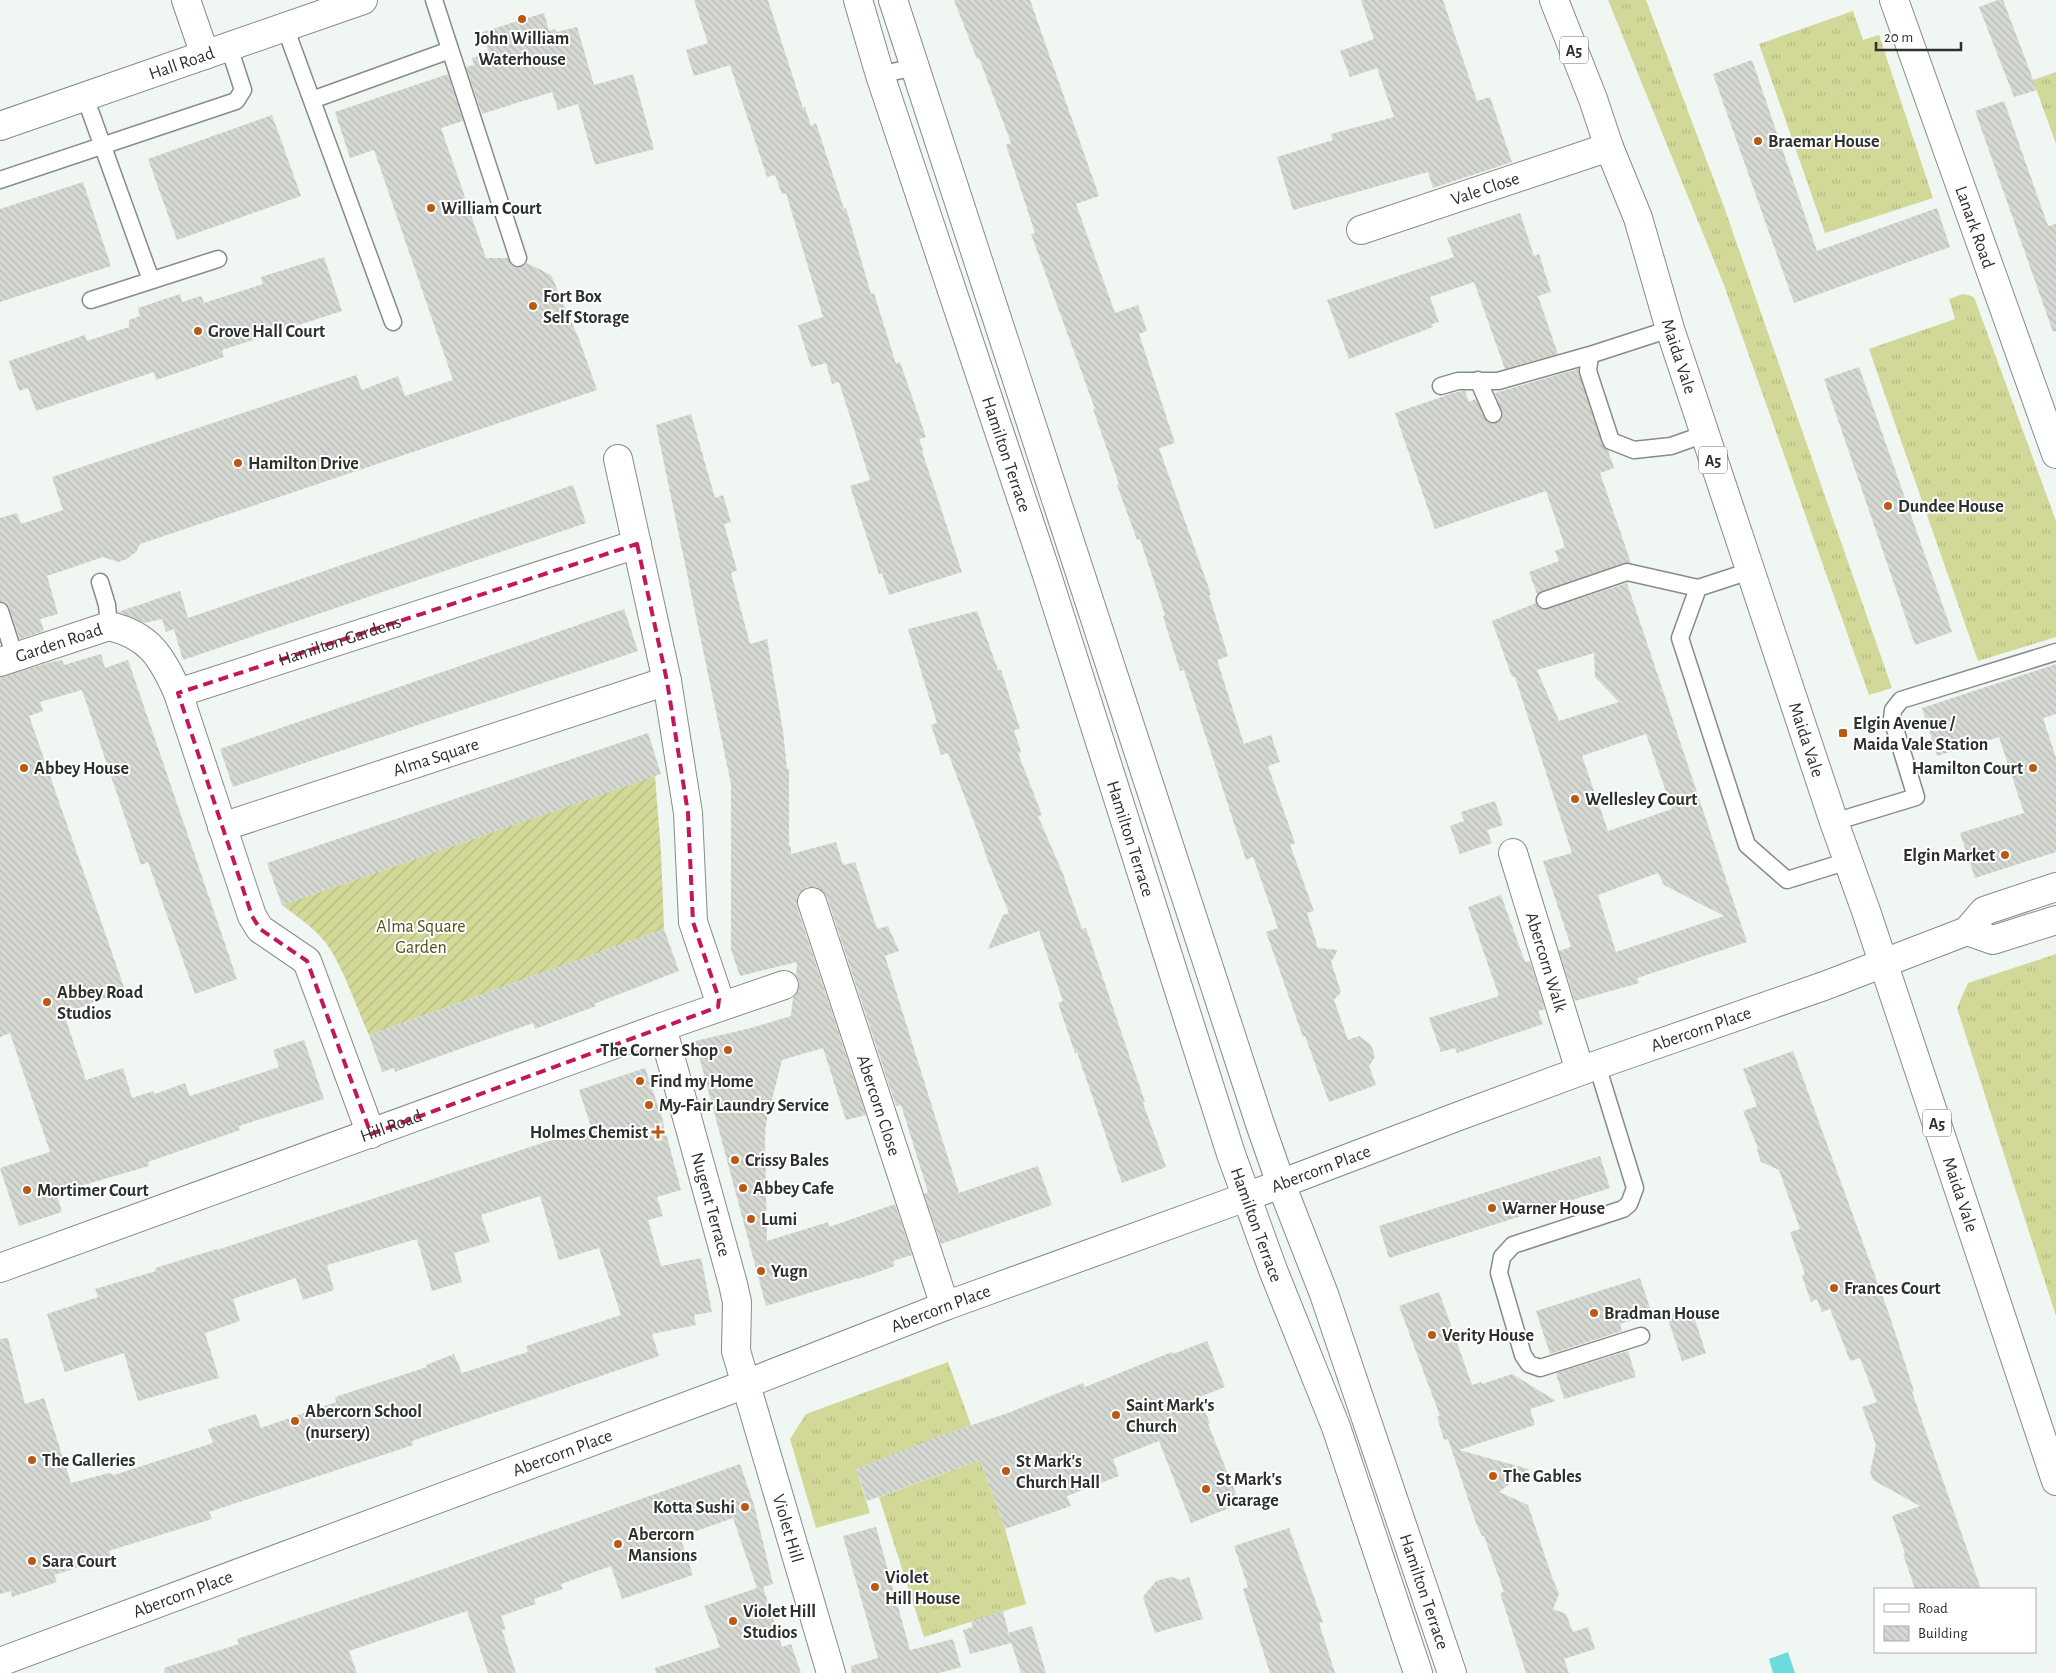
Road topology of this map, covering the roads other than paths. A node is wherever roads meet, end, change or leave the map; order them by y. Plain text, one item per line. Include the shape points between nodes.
1 (186, 0) edge
2 (363, 0) edge
3 (434, 0) edge
4 (858, 0) edge
5 (892, 0) edge
6 (1554, 0) edge
7 (1894, 0) edge
8 (285, 27) junction
9 (450, 50) junction
10 (217, 51) junction
11 (914, 67) junction
12 (880, 75) junction
13 (86, 97) junction
14 (312, 100) junction
15 (0, 126) edge
16 (102, 145) junction
17 (1608, 147) junction
18 (0, 180) edge
19 (1361, 230) dead end
20 (518, 258) dead end
21 (218, 259) dead end
22 (150, 280) junction
23 (91, 300) dead end
24 (393, 322) dead end
25 (1670, 329) junction
26 (1590, 355) junction
27 (1478, 380) junction
28 (1441, 386) dead end
29 (1494, 414) dead end
30 (1705, 434) junction
31 (2056, 454) edge
32 (618, 459) dead end
33 (637, 544) junction
34 (1750, 571) junction
35 (100, 582) dead end
36 (1698, 588) junction
37 (1545, 600) dead end
38 (0, 611) edge
39 (109, 626) junction
40 (2056, 652) edge
41 (7, 660) edge
42 (667, 681) junction
43 (178, 693) junction
44 (1834, 822) junction
45 (222, 827) junction
46 (1513, 853) dead end
47 (1848, 861) junction
48 (2056, 887) edge
49 (812, 902) dead end
50 (2056, 920) edge
51 (1968, 931) junction
52 (1884, 963) junction
53 (784, 985) dead end
54 (718, 1007) junction
55 (662, 1027) junction
56 (1589, 1068) junction
57 (371, 1134) junction
58 (1281, 1184) junction
59 (1246, 1197) junction
60 (0, 1268) edge
61 (946, 1306) junction
62 (1641, 1336) dead end
63 (746, 1384) junction
64 (2056, 1481) edge
65 (0, 1662) edge
66 (831, 1673) edge
67 (1418, 1673) edge
68 (1452, 1673) edge

1 - 10 street
2 - 8 street, Hall Road
3 - 9 lane
4 - 12 street, Hamilton Terrace
5 - 11 street, Hamilton Terrace
6 - 17 street, Maida Vale / A5
7 - 31 street, Lanark Road
8 - 10 street, Hall Road
8 - 14 lane
9 - 14 lane
9 - 20 lane
10 - 13 street, Hall Road
10 - 16 lane via 243,90 236,101
11 - 12 lane
11 - 58 street, Hamilton Terrace
12 - 59 street, Hamilton Terrace via 1046,572
13 - 15 street, Hall Road
13 - 16 lane
14 - 24 lane
16 - 18 lane
16 - 22 lane
17 - 19 street, Vale Close
17 - 25 street, Maida Vale / A5 via 1638,218
21 - 22 lane
22 - 23 lane
25 - 26 lane
25 - 30 street, Maida Vale / A5
26 - 27 lane via 1498,381
26 - 30 lane via 1588,371 1611,441 1634,450 1670,446
27 - 28 lane
27 - 29 lane
30 - 34 street, Maida Vale / A5
32 - 33 street
33 - 42 street
33 - 43 street, Hamilton Gardens
34 - 36 lane
34 - 44 street, Maida Vale / A5
35 - 39 lane
36 - 37 lane via 1627,572
36 - 47 lane via 1680,638 1747,845 1787,880
38 - 41 lane
39 - 41 street, Garden Road
39 - 43 street, Garden Road via 125,630 156,652
40 - 44 lane via 1901,700 1893,710 1892,719 1916,797
42 - 45 street, Alma Square
42 - 54 street via 688,813 694,922
43 - 45 street
44 - 47 street, Maida Vale / A5
45 - 57 street via 252,916 260,930 307,961
46 - 56 street, Abercorn Walk
47 - 52 street, Maida Vale / A5
48 - 51 street via 1984,911
49 - 61 street, Abercorn Close
50 - 51 street via 1993,940
51 - 52 street, Abercorn Place
52 - 56 street, Abercorn Place
52 - 64 street, Maida Vale / A5
53 - 54 street, Hill Road
54 - 55 street, Hill Road
55 - 57 street, Hill Road
55 - 63 street, Nugent Terrace via 733,1284 737,1302 736,1351
56 - 58 street, Abercorn Place
56 - 62 lane via 1635,1188 1628,1204 1623,1209 1513,1245 1502,1257 1499,1272 1523,1355 1529,1364 1540,1368
57 - 60 street, Hill Road
58 - 59 street, Abercorn Place
58 - 68 street, Hamilton Terrace via 1324,1294
59 - 61 street, Abercorn Place
59 - 67 street, Hamilton Terrace via 1336,1427
61 - 63 street, Abercorn Place
63 - 65 street, Abercorn Place
63 - 66 street, Violet Hill

